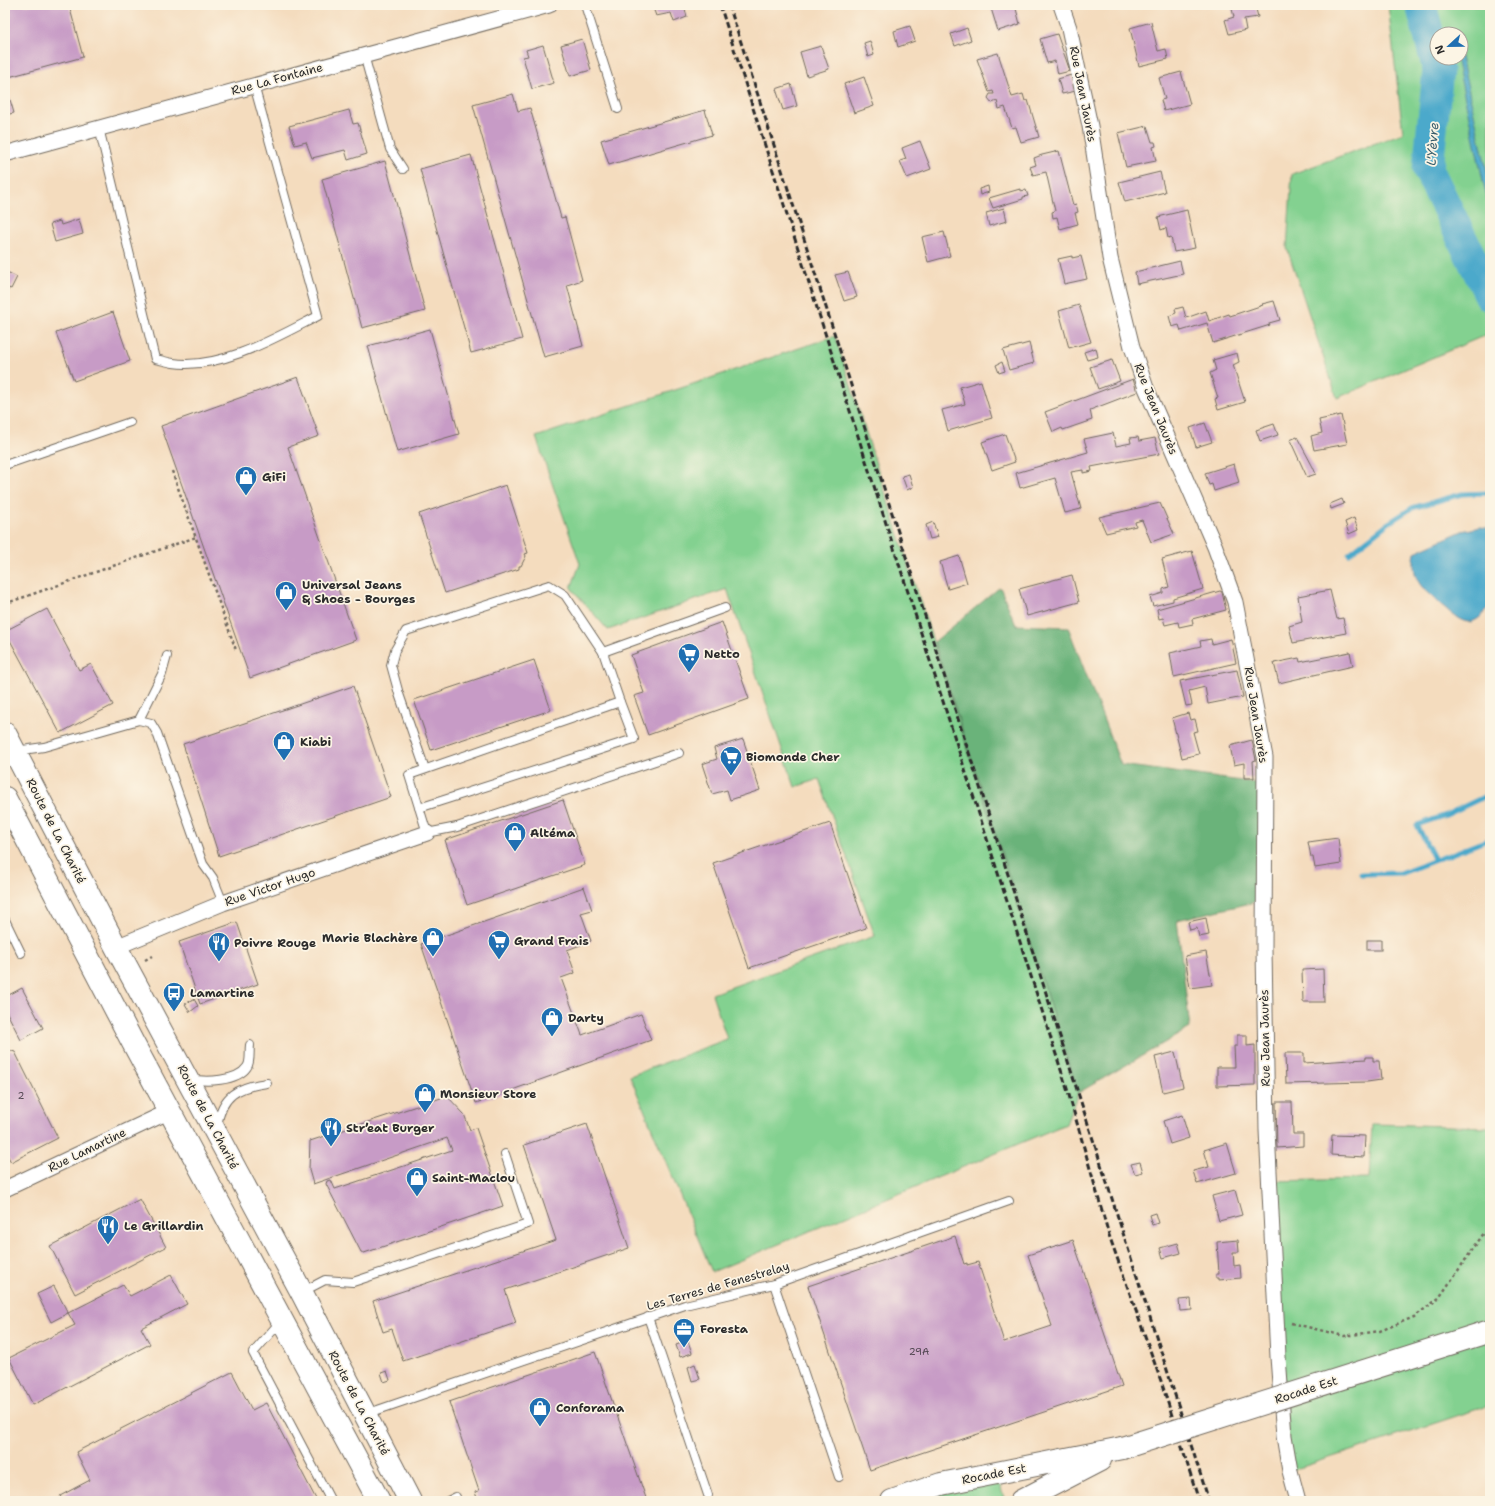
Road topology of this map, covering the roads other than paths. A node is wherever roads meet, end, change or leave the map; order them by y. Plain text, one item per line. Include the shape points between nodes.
1 (549, 5) edge
2 (585, 5) edge
3 (1061, 5) edge
4 (364, 55) junction
5 (254, 85) junction
6 (618, 109) dead end
7 (99, 128) junction
8 (5, 154) edge
9 (403, 169) dead end
10 (130, 422) dead end
11 (5, 465) edge
12 (725, 608) dead end
13 (603, 652) junction
14 (167, 656) dead end
15 (620, 702) junction
16 (139, 720) junction
17 (10, 742) edge
18 (679, 753) dead end
19 (425, 769) junction
20 (5, 798) edge
21 (419, 808) junction
22 (427, 833) junction
23 (223, 903) junction
24 (5, 920) edge
25 (116, 947) junction
26 (21, 953) dead end
27 (250, 1045) dead end
28 (187, 1078) junction
29 (266, 1083) dead end
30 (170, 1111) junction
31 (216, 1135) junction
32 (505, 1154) dead end
33 (5, 1189) edge
34 (1009, 1201) dead end
35 (774, 1284) junction
36 (302, 1293) junction
37 (648, 1317) junction
38 (282, 1319) junction
39 (1490, 1331) edge
40 (365, 1414) junction
41 (1122, 1448) junction
42 (839, 1477) dead end
43 (708, 1495) dead end
44 (331, 1501) edge
45 (379, 1501) edge
46 (410, 1501) edge
47 (892, 1501) edge
48 (1022, 1501) edge
49 (1298, 1501) edge

1 - 4 street, Rue La Fontaine
2 - 6 lane
3 - 49 street, Rue Jean Jaurès via 1070,28 1090,126 1110,258 1132,347 1146,388 1215,547 1235,602 1265,757 1264,949 1267,1130 1284,1436
4 - 5 street, Rue La Fontaine
4 - 9 lane via 390,149
5 - 7 street, Rue La Fontaine
5 - 7 lane via 318,316 236,355 201,363 174,363 155,359
7 - 8 street, Rue La Fontaine
10 - 11 lane
12 - 13 lane
13 - 15 lane
13 - 19 lane via 565,595 550,585 406,631 391,665
14 - 16 lane via 162,674
15 - 19 lane
15 - 21 lane via 634,739
16 - 17 lane via 44,747
16 - 23 lane via 151,723 157,733 203,864 213,878
17 - 25 main road, Route de La Charité
18 - 22 lane via 457,827
19 - 21 lane via 409,775
20 - 30 main road
21 - 22 lane
22 - 23 street, Rue Victor Hugo
23 - 25 street, Rue Victor Hugo
24 - 26 lane
25 - 28 main road, Route de La Charité
27 - 28 lane via 247,1067 230,1078 209,1082
28 - 31 main road, Route de La Charité
29 - 31 lane via 248,1087 230,1096 223,1103
30 - 33 street, Rue Lamartine
30 - 38 main road
31 - 36 main road, Route de La Charité
32 - 36 lane via 528,1224 353,1282 325,1280
34 - 35 lane, Les Terres de Fenestrelay
35 - 37 lane, Les Terres de Fenestrelay via 685,1305
35 - 42 lane
36 - 40 main road, Route de La Charité
37 - 40 lane, Les Terres de Fenestrelay
37 - 43 lane
38 - 44 lane via 253,1353
38 - 45 main road
39 - 41 main road, Rocade Est, bridge
40 - 46 main road, Route de La Charité
41 - 47 main road, Rocade Est via 941,1484
41 - 48 main road, Rocade Est

